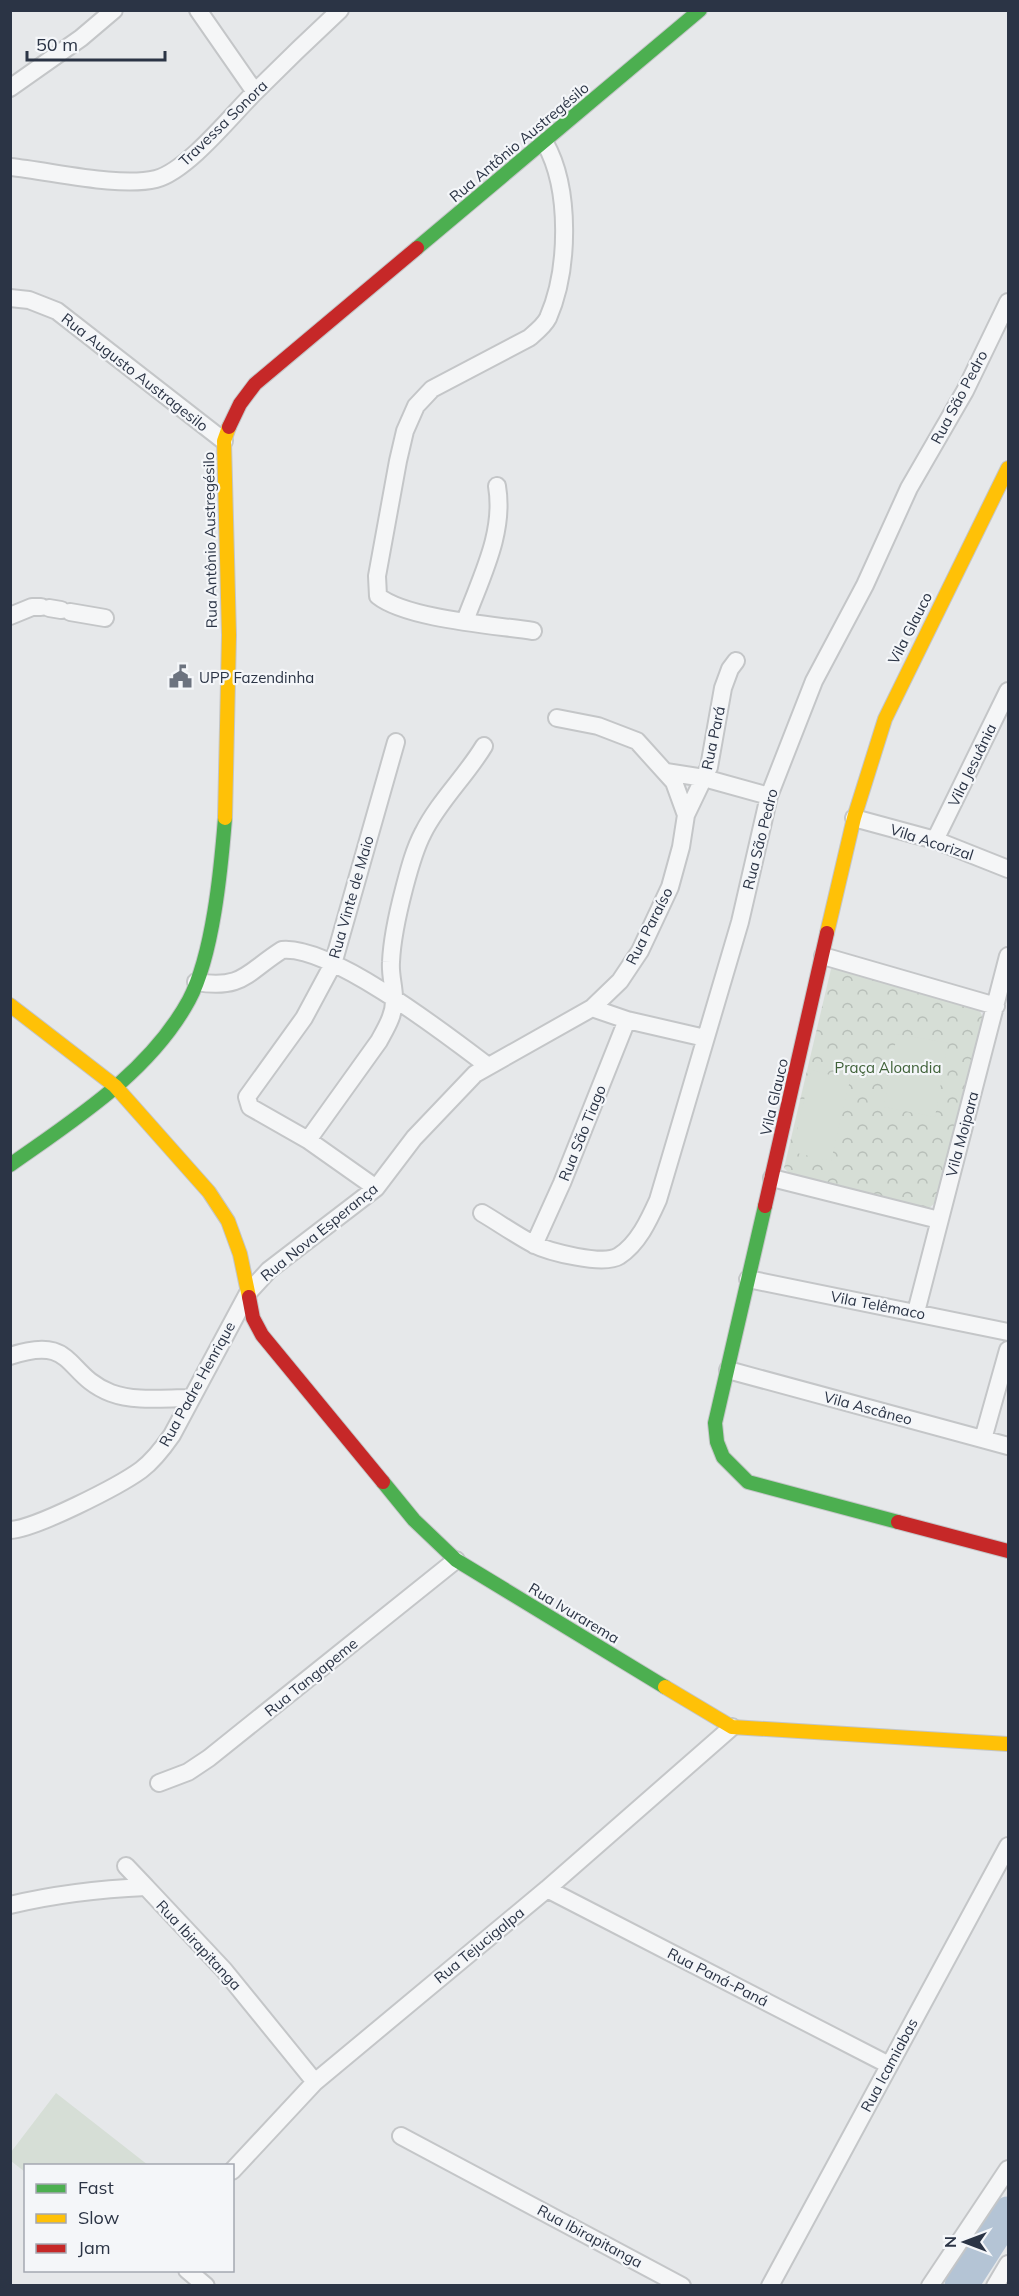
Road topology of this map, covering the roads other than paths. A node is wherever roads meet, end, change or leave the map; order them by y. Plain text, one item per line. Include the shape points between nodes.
1 (114, 10) edge
2 (198, 10) edge
3 (700, 10) edge
4 (336, 12) edge
5 (10, 88) edge
6 (255, 92) junction
7 (545, 142) junction
8 (10, 167) edge
9 (10, 298) edge
10 (1008, 302) edge
11 (224, 441) junction
12 (1008, 468) edge
13 (497, 486) dead end
14 (10, 616) edge
15 (105, 618) dead end
16 (465, 621) junction
17 (533, 631) dead end
18 (736, 661) dead end
19 (1008, 691) edge
20 (557, 718) dead end
21 (396, 742) dead end
22 (484, 746) dead end
23 (666, 772) junction
24 (704, 778) junction
25 (769, 796) junction
26 (686, 815) junction
27 (854, 818) junction
28 (935, 840) junction
29 (1008, 869) edge
30 (823, 956) junction
31 (1008, 956) edge
32 (333, 964) junction
33 (196, 982) junction
34 (394, 999) junction
35 (10, 1005) edge
36 (996, 1006) junction
37 (592, 1008) junction
38 (627, 1020) junction
39 (705, 1038) junction
40 (488, 1066) junction
41 (115, 1086) junction
42 (308, 1140) junction
43 (10, 1165) edge
44 (772, 1178) junction
45 (376, 1188) junction
46 (482, 1213) dead end
47 (939, 1220) junction
48 (534, 1245) junction
49 (748, 1279) junction
50 (248, 1293) junction
51 (916, 1312) junction
52 (1008, 1332) edge
53 (1008, 1350) edge
54 (10, 1356) edge
55 (728, 1370) junction
56 (190, 1398) junction
57 (983, 1439) junction
58 (1008, 1446) edge
59 (10, 1530) edge
60 (1008, 1551) edge
61 (456, 1560) junction
62 (732, 1727) junction
63 (1008, 1744) edge
64 (159, 1783) dead end
65 (1008, 1846) edge
66 (126, 1866) dead end
67 (146, 1887) junction
68 (547, 1889) junction
69 (10, 1905) edge
70 (889, 2065) junction
71 (315, 2082) junction
72 (401, 2136) dead end
73 (234, 2169) edge
74 (1008, 2169) edge
75 (1008, 2264) edge
76 (188, 2272) edge
77 (206, 2286) edge
78 (682, 2286) edge
79 (770, 2286) edge
80 (930, 2286) edge
81 (994, 2286) edge

1 - 5 street
2 - 6 street
3 - 7 street, Rua Antônio Austregésilo
4 - 6 street, Travessa Sonora
6 - 8 street, Travessa Sonora via 202,146 157,179 113,181
7 - 11 street, Rua Antônio Austregésilo via 255,384 240,402
7 - 16 street via 558,172 563,229 560,276 548,318 529,338 438,385 416,406 398,461 377,576 378,596 385,602 426,615
9 - 11 street, Rua Augusto Austragesilo via 29,300 66,317
10 - 25 street, Rua São Pedro via 965,391 909,488 865,585 814,681
11 - 33 street, Rua Antônio Austregésilo via 230,624 226,801 219,876
12 - 27 street, Vila Glauco via 902,680 885,719
13 - 16 street via 501,506 497,536
14 - 15 street via 32,607
16 - 17 street
18 - 24 street, Rua Pará via 723,688
19 - 28 street, Vila Jesuânia
20 - 23 street, Rua Paraíso via 598,726 638,741
21 - 32 street, Rua Vinte de Maio
22 - 34 street via 424,832 413,858 391,960
23 - 24 street
23 - 26 street, Rua Paraíso via 674,782
24 - 25 street
24 - 26 street, Rua Pará
25 - 39 street, Rua São Pedro via 740,922
26 - 37 street, Rua Paraíso via 670,887 640,951 620,981
27 - 28 street, Vila Acorizal
27 - 30 street, Vila Glauco
28 - 29 street, Vila Acorizal
30 - 36 street
30 - 44 street, Vila Glauco
31 - 36 street, Vila Moipara
32 - 33 street via 300,951 282,950 228,985
32 - 34 street
32 - 42 street, Rua Vinte de Maio via 304,1018 248,1094 250,1107
33 - 41 street, Rua Antônio Austregésilo via 190,999 159,1043
34 - 40 street
34 - 42 street via 379,1041
35 - 41 street, Rua Ivurarema
36 - 47 street, Vila Moipara
37 - 38 street
37 - 40 street, Rua Paraíso
38 - 39 street
38 - 48 street, Rua São Tiago
39 - 48 street, Rua São Pedro via 658,1200 628,1248 618,1258 606,1260
40 - 45 street, Rua Nova Esperança via 462,1085
41 - 43 street, Rua Antônio Austregésilo
41 - 50 street, Rua Ivurarema via 209,1192 228,1221 243,1262
42 - 45 street
44 - 47 street
44 - 49 street, Vila Glauco
45 - 50 street, Rua Nova Esperança via 268,1270
46 - 48 street, Rua São Pedro
47 - 51 street, Vila Moipara
49 - 51 street, Vila Telêmaco
49 - 55 street, Vila Glauco
50 - 56 street, Rua Padre Henrique
50 - 61 street, Rua Ivurarema via 253,1318 262,1335 414,1520
51 - 52 street, Vila Telêmaco
53 - 57 street
54 - 56 street via 47,1348 57,1351 98,1387 111,1393 129,1398
55 - 57 street, Vila Ascâneo
55 - 60 street, Vila Glauco via 714,1423 714,1438 732,1470 748,1482
56 - 59 street, Rua Padre Henrique via 172,1436 141,1469 36,1524
57 - 58 street, Vila Ascâneo
61 - 62 street, Rua Ivurarema
61 - 64 street, Rua Tangapeme via 208,1758 188,1772
62 - 63 street, Rua Ivurarema
62 - 68 street, Rua Tejucigalpa
65 - 70 street, Rua Icamiabas
66 - 67 street
67 - 69 street, Rua Ibirapitanga via 81,1891
67 - 71 street, Rua Ibirapitanga via 224,1970
68 - 70 street, Rua Paná-Paná
68 - 71 street, Rua Tejucigalpa
70 - 79 street, Rua Icamiabas
71 - 73 street, Rua Tejucigalpa
72 - 78 street, Rua Ibirapitanga
74 - 80 street
75 - 81 street
76 - 77 street

